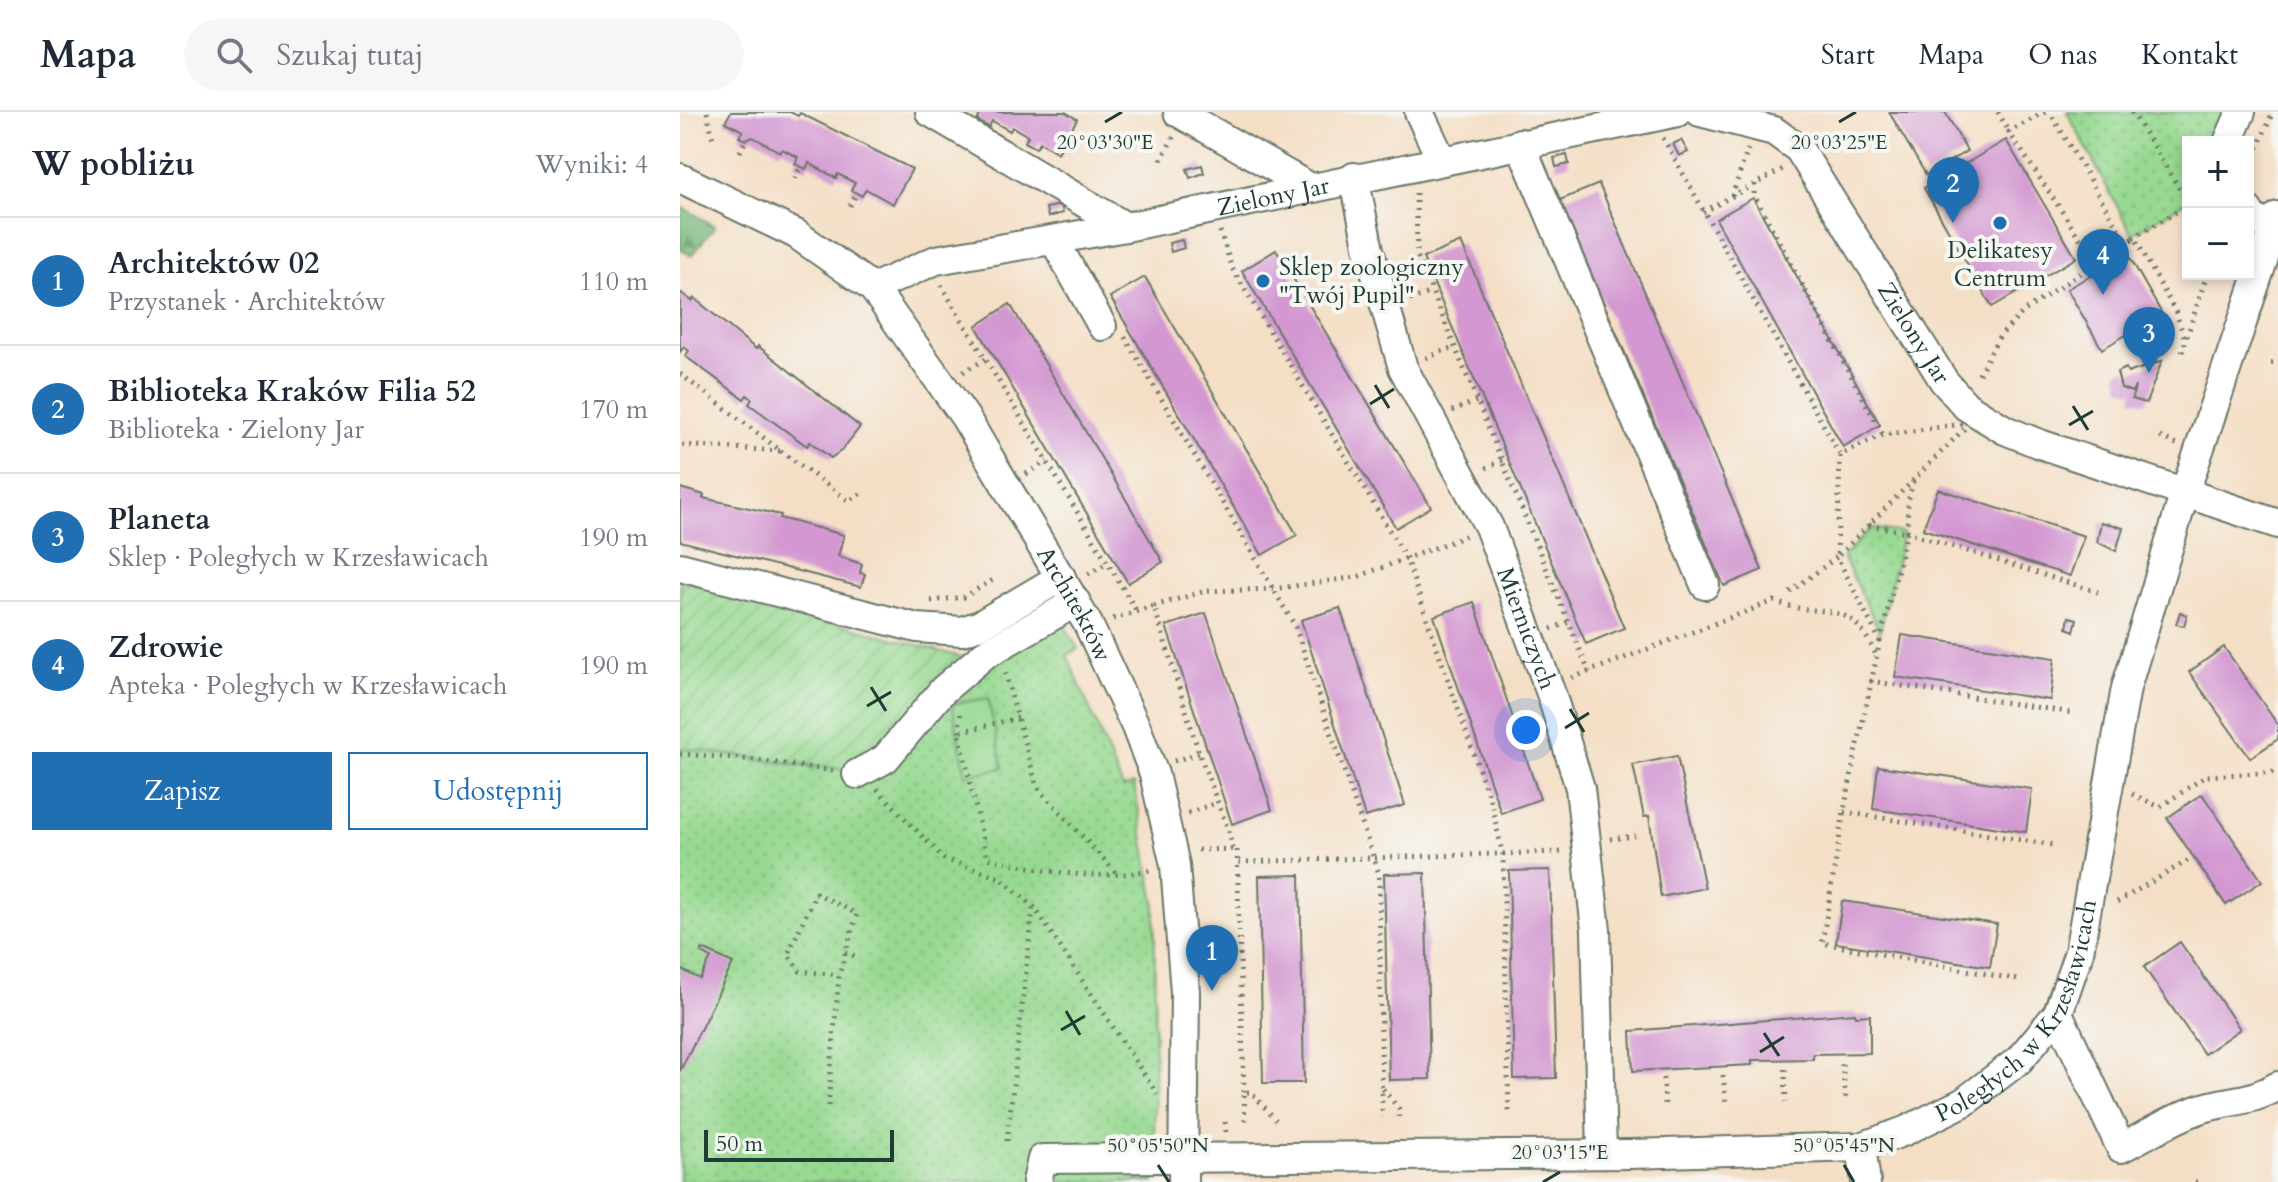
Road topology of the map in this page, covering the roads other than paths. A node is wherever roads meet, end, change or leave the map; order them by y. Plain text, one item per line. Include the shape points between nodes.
1 (930, 112) edge
2 (1178, 112) edge
3 (1419, 112) edge
4 (1700, 112) edge
5 (2241, 112) edge
6 (1668, 121) edge
7 (2231, 136) edge
8 (1520, 143) junction
9 (1441, 159) junction
10 (1354, 177) junction
11 (680, 178) edge
12 (1307, 186) junction
13 (2254, 218) edge
14 (2275, 222) edge
15 (1126, 227) junction
16 (1054, 240) junction
17 (873, 288) junction
18 (1112, 329) road end
19 (2185, 492) junction
20 (2278, 524) edge
21 (680, 567) edge
22 (1061, 577) junction
23 (1705, 585) dead end
24 (1076, 602) junction
25 (859, 773) road end
26 (2058, 1013) junction
27 (2278, 1086) edge
28 (2266, 1105) edge
29 (1861, 1147) junction
30 (1602, 1153) junction
31 (1185, 1170) edge
32 (1037, 1182) edge
33 (1866, 1182) edge

1 - 15 street
2 - 12 street
3 - 9 street
4 - 19 street, Zielony Jar via 1774,131 1799,149 1927,356 1966,406 2037,443
5 - 7 street
6 - 8 street, Zielony Jar
8 - 9 street, Zielony Jar
8 - 23 street
9 - 10 street, Zielony Jar
10 - 12 street, Zielony Jar
10 - 30 street, Mierniczych via 1403,368 1489,527 1580,788 1596,930
11 - 17 street, Architektów via 796,234
12 - 15 street, Zielony Jar
13 - 14 street
14 - 19 street, Poległych w Krzesławicach
15 - 16 street, Zielony Jar
16 - 17 street, Zielony Jar via 936,260
16 - 18 street
17 - 22 street, Architektów via 965,417
19 - 20 street, Zielony Jar
19 - 26 street, Poległych w Krzesławicach via 2126,688 2079,952
21 - 22 street via 943,631 980,625
22 - 24 street, Architektów
24 - 25 street via 984,655 943,690 885,759
24 - 31 street, Architektów via 1136,727 1181,858
26 - 28 street via 2121,1148 2196,1110 2223,1102
26 - 29 street, Poległych w Krzesławicach via 2019,1060 1964,1102
27 - 28 street
29 - 30 street, Poległych w Krzesławicach
29 - 33 street
30 - 31 street, Poległych w Krzesławicach
31 - 32 street, Poległych w Krzesławicach via 1042,1159

